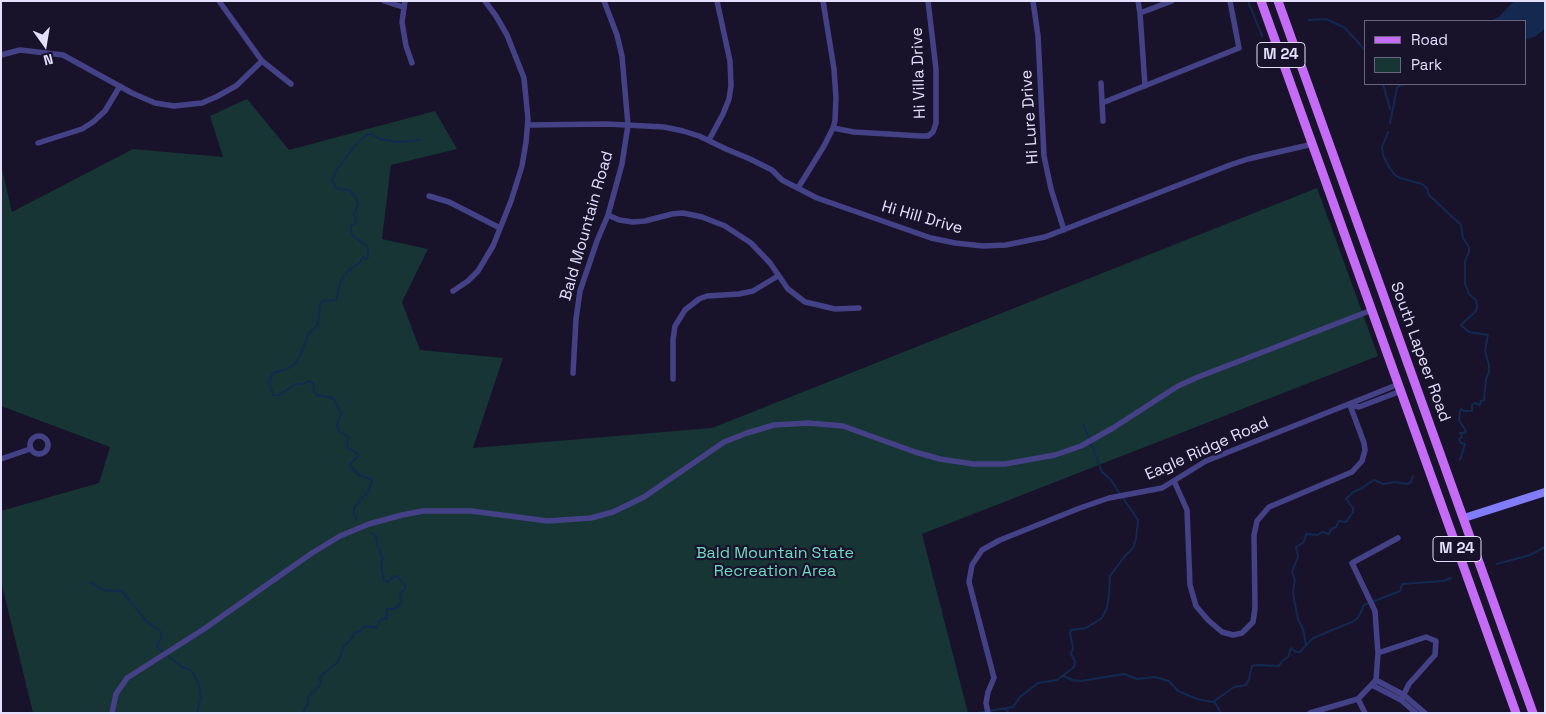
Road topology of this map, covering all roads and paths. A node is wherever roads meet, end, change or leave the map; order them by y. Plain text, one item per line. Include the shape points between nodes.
1 (219, 1) edge
2 (384, 1) edge
3 (485, 1) edge
4 (604, 1) edge
5 (717, 1) edge
6 (823, 1) edge
7 (928, 1) edge
8 (1033, 1) edge
9 (1138, 1) edge
10 (1172, 1) edge
11 (1230, 1) edge
12 (1262, 1) edge
13 (1278, 1) edge
14 (404, 4) edge
15 (1140, 13) junction
16 (1, 55) edge
17 (262, 61) junction
18 (412, 63) dead end
19 (1284, 63) junction
20 (1300, 64) junction
21 (1101, 83) dead end
22 (291, 84) dead end
23 (120, 86) junction
24 (1145, 86) junction
25 (1102, 103) junction
26 (1103, 121) dead end
27 (528, 125) junction
28 (628, 125) junction
29 (833, 128) junction
30 (709, 140) junction
31 (38, 144) dead end
32 (1313, 144) junction
33 (798, 188) junction
34 (429, 196) dead end
35 (608, 216) junction
36 (500, 228) junction
37 (1064, 230) junction
38 (778, 276) junction
39 (453, 291) dead end
40 (859, 308) dead end
41 (1372, 310) junction
42 (1396, 330) junction
43 (1380, 331) junction
44 (573, 373) dead end
45 (673, 379) dead end
46 (1415, 383) junction
47 (1400, 388) junction
48 (1350, 405) junction
49 (30, 449) dead end
50 (1, 459) edge
51 (1174, 481) junction
52 (1545, 492) edge
53 (1464, 518) junction
54 (1398, 538) dead end
55 (1378, 653) junction
56 (1374, 683) junction
57 (1403, 698) junction
58 (1358, 699) junction
59 (112, 713) edge
60 (988, 713) edge
61 (1310, 713) edge
62 (1364, 713) edge
63 (1416, 713) edge
64 (1425, 713) edge
65 (1516, 713) edge
66 (1533, 713) edge

1 - 17 street
2 - 14 street
3 - 27 street via 496,16 524,78
4 - 28 street, Bald Mountain Road via 622,56
5 - 30 street via 730,61 731,86 723,114
6 - 29 street via 834,69
7 - 29 street, Hi Villa Drive via 936,69 936,124 933,132 921,136
8 - 37 street, Hi Lure Drive via 1040,61 1044,156
9 - 15 street
10 - 15 street
11 - 24 street via 1239,48
12 - 19 main road, South Lapeer Road / M 24
13 - 20 main road, South Lapeer Road / M 24
14 - 18 street via 402,22
15 - 24 street
16 - 23 street via 20,50 63,55
17 - 22 street
17 - 23 street via 236,86 197,104 174,106 155,103
19 - 20 main road via 1291,60
19 - 32 main road, South Lapeer Road / M 24
20 - 42 main road, South Lapeer Road / M 24
21 - 25 street
23 - 31 street via 106,111 93,122
24 - 25 street
25 - 26 street
27 - 28 street, Hi Hill Drive
27 - 36 street via 522,166
28 - 30 street, Hi Hill Drive via 683,131
28 - 35 street, Bald Mountain Road via 622,164
29 - 33 street
30 - 33 street, Hi Hill Drive via 750,158
32 - 37 street, Hi Hill Drive via 1230,165
32 - 41 main road, South Lapeer Road / M 24
33 - 37 street, Hi Hill Drive via 817,198 930,238 955,243 1006,245
34 - 36 street via 449,202
35 - 38 street via 633,222 683,213 702,217 725,226 751,243
35 - 44 street, Bald Mountain Road via 580,291
36 - 39 street via 478,271
38 - 40 street via 805,302 835,309
38 - 45 street via 753,291 707,296 685,310 673,340
41 - 43 main road, South Lapeer Road / M 24
41 - 59 street via 1191,380 1081,446 1055,455 1005,464 973,464 932,456 843,426 774,425 724,442 644,497 613,512 591,518 548,521 471,510 423,511 369,524 312,553 204,629 127,678 116,694
42 - 43 main road via 1389,334
42 - 46 main road, South Lapeer Road / M 24
43 - 47 main road, South Lapeer Road / M 24
46 - 47 main road via 1408,380
46 - 53 main road, South Lapeer Road / M 24
47 - 48 street, Eagle Ridge Road
47 - 65 main road, South Lapeer Road / M 24
48 - 51 street, Eagle Ridge Road via 1213,458
48 - 51 street via 1364,443 1362,461 1352,472 1268,507 1257,521 1254,535 1256,608 1253,622 1242,633 1222,632 1196,606 1190,586 1187,510
49 - 50 street
51 - 60 street, Eagle Ridge Road via 1154,490 1109,498 1080,508 990,544 976,558 969,582 994,678 986,703
52 - 53 street
53 - 66 main road, South Lapeer Road / M 24
54 - 55 street via 1352,563 1375,611
55 - 56 street
55 - 57 street via 1426,637 1436,641 1435,655 1410,684
56 - 57 street
56 - 58 street
57 - 63 street
57 - 64 street
58 - 61 street
58 - 62 street

